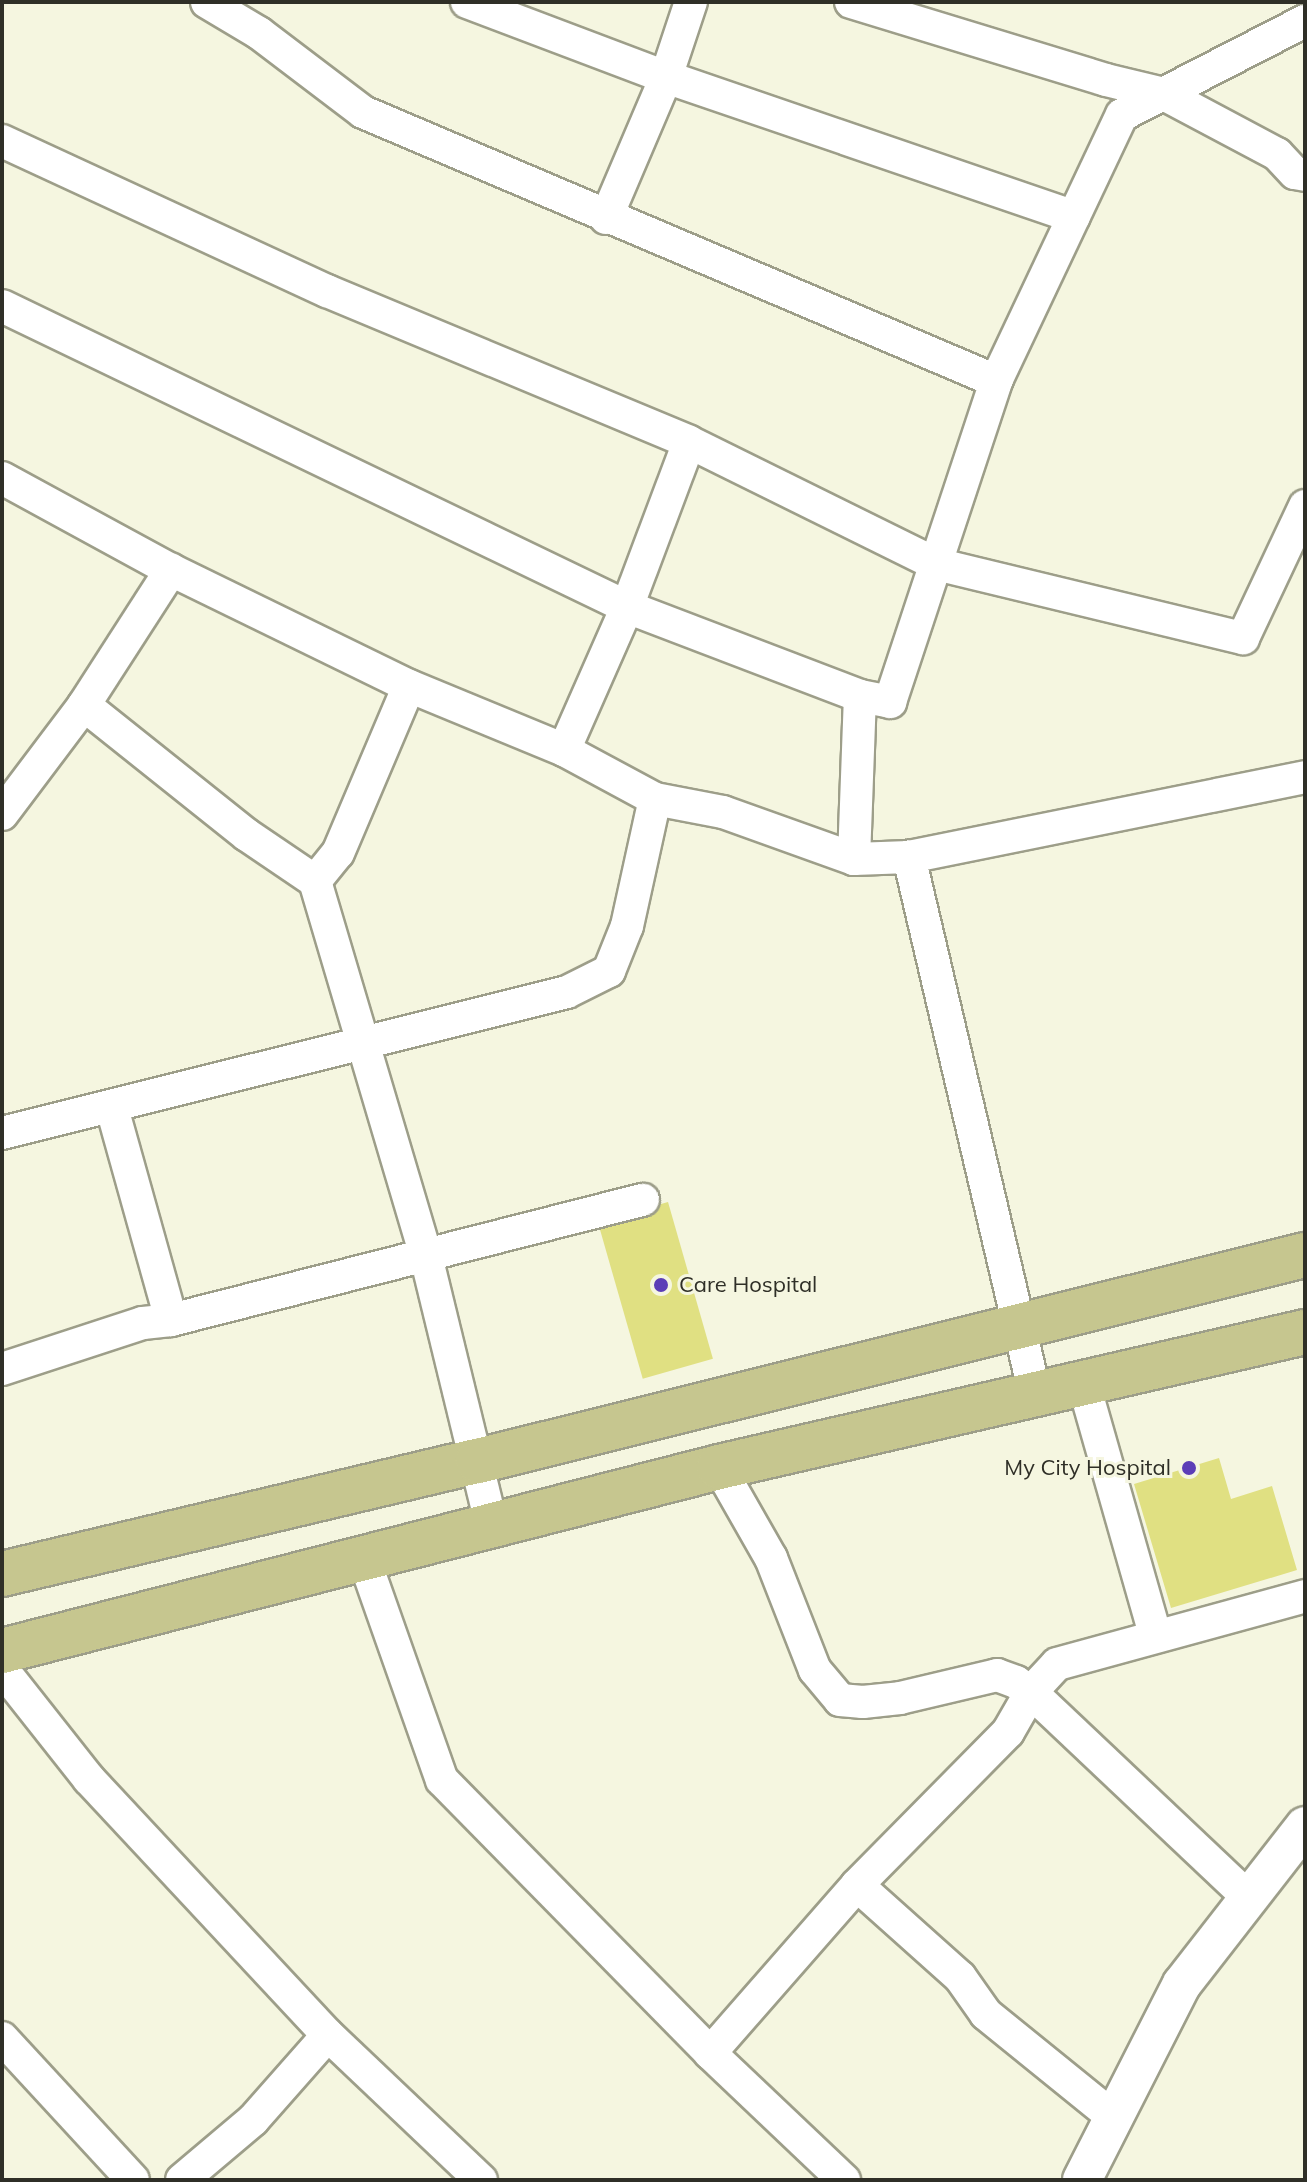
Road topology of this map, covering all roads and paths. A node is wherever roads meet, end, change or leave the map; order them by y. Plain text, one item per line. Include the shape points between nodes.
1 (207, 2) edge
2 (467, 2) edge
3 (691, 2) edge
4 (851, 2) edge
5 (1305, 21) edge
6 (666, 77) junction
7 (1164, 94) junction
8 (2, 141) edge
9 (1305, 175) edge
10 (1074, 217) junction
11 (606, 218) junction
12 (2, 306) edge
13 (996, 381) junction
14 (689, 442) junction
15 (2, 478) edge
16 (1305, 506) edge
17 (936, 564) junction
18 (171, 570) junction
19 (627, 607) junction
20 (409, 686) junction
21 (860, 696) junction
22 (84, 705) junction
23 (564, 750) junction
24 (1305, 777) edge
25 (655, 799) junction
26 (2, 814) edge
27 (909, 857) junction
28 (854, 859) junction
29 (315, 881) junction
30 (366, 1045) junction
31 (112, 1108) junction
32 (2, 1133) edge
33 (643, 1200) dead end
34 (1305, 1255) edge
35 (426, 1256) junction
36 (171, 1320) junction
37 (1019, 1325) junction
38 (1305, 1332) edge
39 (2, 1369) edge
40 (1084, 1385) junction
41 (1035, 1394) junction
42 (478, 1461) junction
43 (719, 1467) junction
44 (492, 1526) junction
45 (364, 1559) junction
46 (2, 1574) edge
47 (1305, 1596) edge
48 (1155, 1634) junction
49 (2, 1651) edge
50 (2, 1669) edge
51 (1031, 1692) junction
52 (1305, 1826) edge
53 (857, 1885) junction
54 (1249, 1898) junction
55 (328, 2035) junction
56 (2, 2038) edge
57 (710, 2053) junction
58 (1113, 2117) junction
59 (133, 2180) edge
60 (182, 2180) edge
61 (481, 2180) edge
62 (844, 2180) edge
63 (1082, 2180) edge

1 - 11 street via 259,33 363,112
2 - 6 street
3 - 6 street
4 - 7 street
5 - 7 street
6 - 10 street
6 - 11 street
7 - 9 street via 1277,154 1295,173
7 - 10 street via 1122,115
8 - 14 street via 327,291
10 - 13 street
11 - 13 street
12 - 19 street
13 - 17 street
14 - 17 street
14 - 19 street
15 - 18 street
16 - 17 street via 1243,638
17 - 21 street via 890,702
18 - 20 street
18 - 22 street
19 - 21 street
19 - 23 street
20 - 23 street
20 - 29 street via 338,853
21 - 28 street
22 - 26 street
22 - 29 street via 247,835
23 - 25 street
24 - 27 street
25 - 28 street via 723,812
25 - 30 street via 627,926 609,971 567,992
27 - 28 street
27 - 37 street
29 - 30 street
30 - 31 street
30 - 35 street
31 - 32 street
31 - 36 street
33 - 35 street
34 - 37 main road
35 - 36 street
35 - 42 street
36 - 39 street via 143,1323
37 - 41 street
37 - 42 main road
38 - 40 main road
40 - 41 main road
40 - 48 street
41 - 43 main road
42 - 44 street
42 - 46 main road
43 - 44 main road
43 - 51 street via 771,1558 815,1670 840,1700 900,1698 997,1675
44 - 45 main road
45 - 49 main road
45 - 57 street via 442,1780
47 - 48 street
48 - 51 street via 1057,1664
50 - 55 street via 89,1779
51 - 53 street via 1008,1732
51 - 54 street
52 - 54 street
53 - 57 street
53 - 58 street via 960,1977 986,2014
54 - 58 street via 1182,1984
55 - 60 street via 253,2120
55 - 61 street
56 - 59 street
57 - 62 street
58 - 63 street

